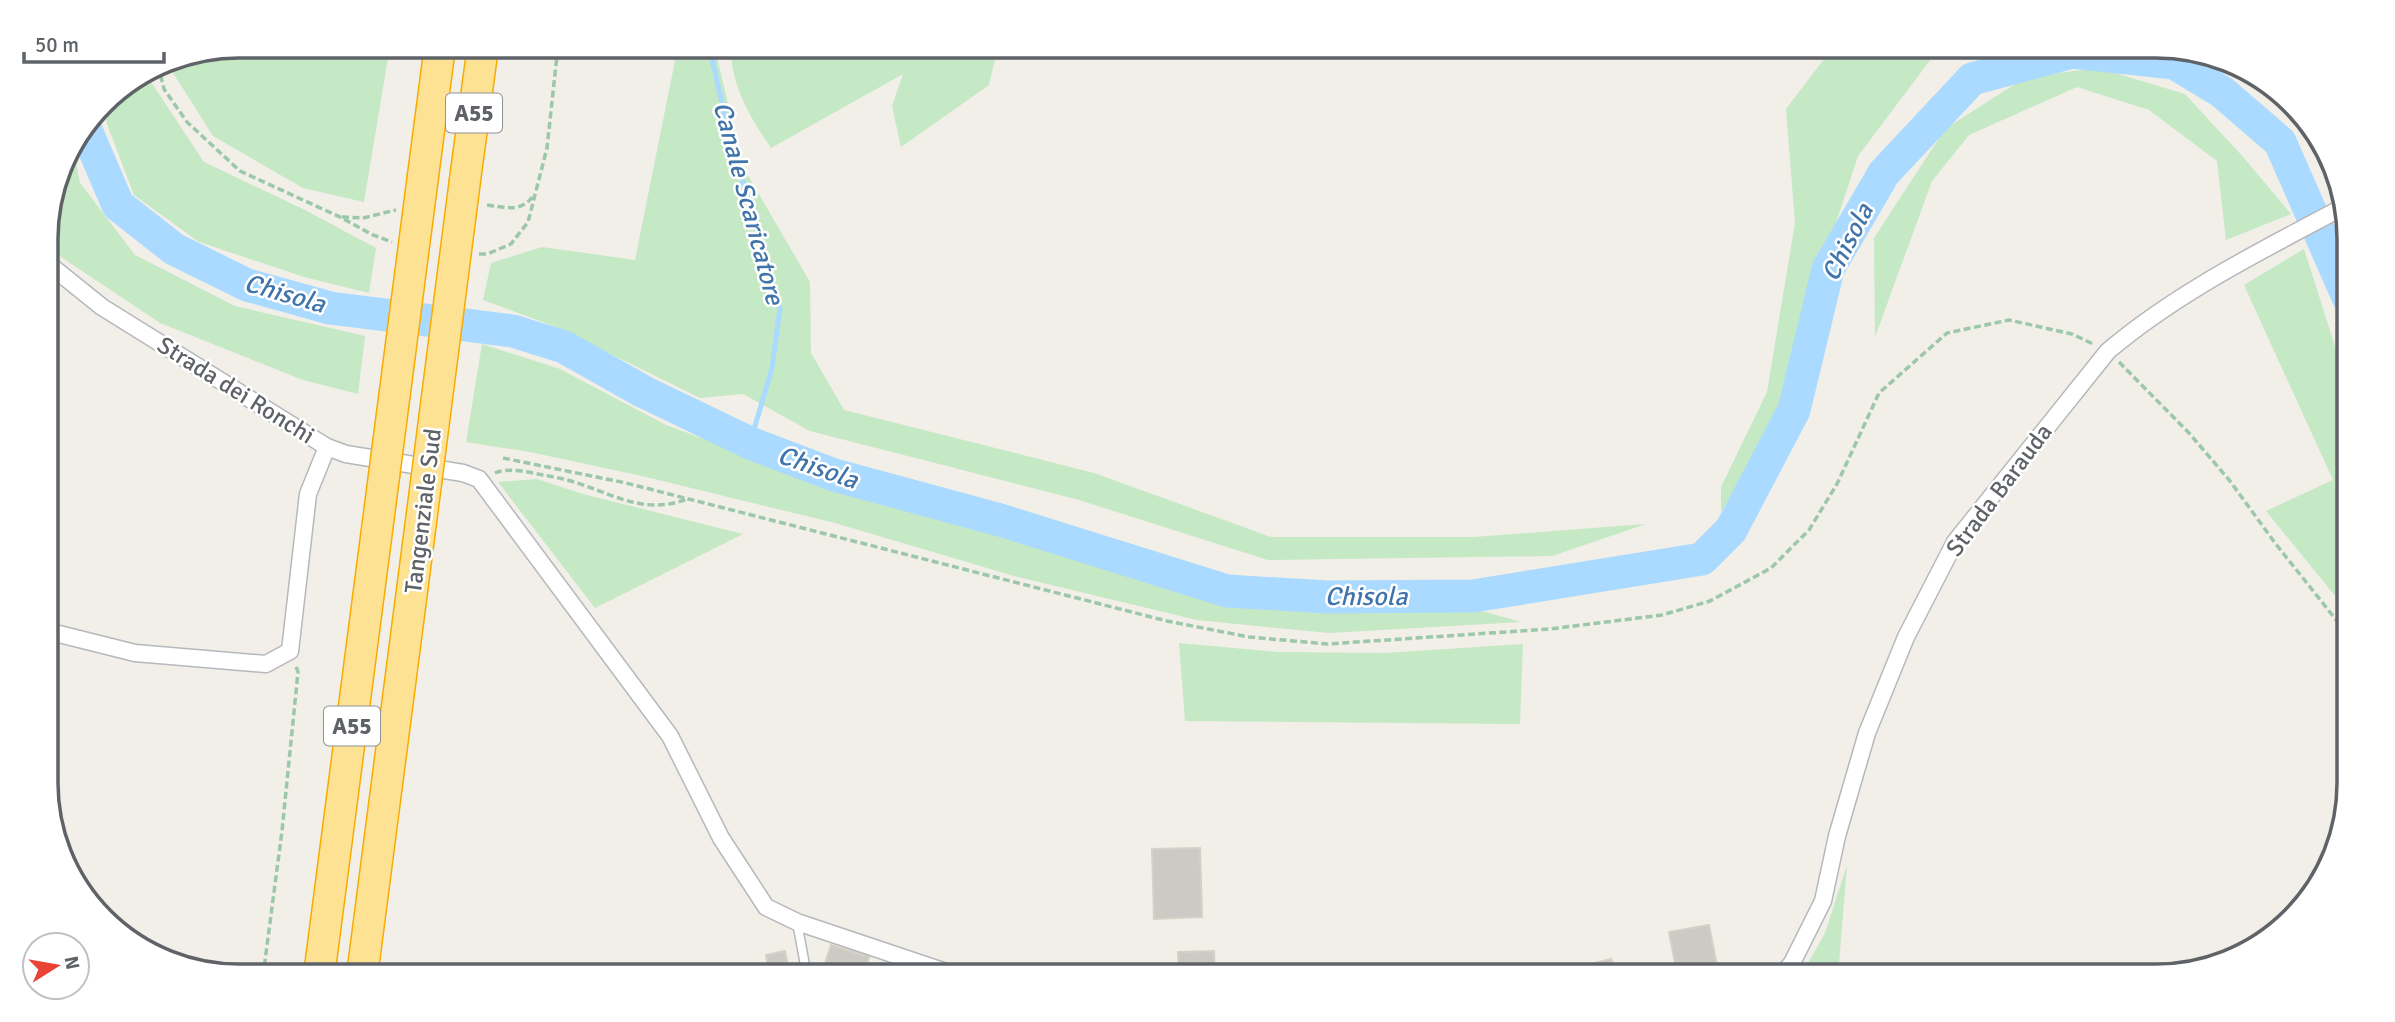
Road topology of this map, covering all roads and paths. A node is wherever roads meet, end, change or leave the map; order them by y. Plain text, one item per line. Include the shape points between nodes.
1 (438, 58) edge
2 (481, 58) edge
3 (557, 58) edge
4 (161, 75) edge
5 (470, 192) junction
6 (400, 209) dead end
7 (2335, 211) edge
8 (58, 272) edge
9 (2108, 351) junction
10 (327, 447) junction
11 (503, 458) dead end
12 (479, 479) junction
13 (689, 499) junction
14 (2337, 621) edge
15 (58, 634) edge
16 (290, 651) junction
17 (797, 922) junction
18 (907, 959) junction
19 (265, 964) edge
20 (322, 964) edge
21 (364, 964) edge
22 (805, 964) edge
23 (908, 964) edge
24 (922, 964) edge
25 (1791, 964) edge

1 - 20 highway, Tangenziale Sud / A55, bridge
2 - 5 highway, Tangenziale Sud / A55
3 - 5 path via 547,148 536,192 528,203 514,209
4 - 6 path via 164,89 187,122 240,171 340,217 363,218
5 - 21 highway, Tangenziale Sud / A55, bridge via 426,483
7 - 9 street, Strada Barauda via 2203,283 2138,325
8 - 10 street, Strada dei Ronchi via 102,307
9 - 13 path via 2072,334 2009,320 1947,333 1878,393 1838,484 1809,530 1771,568 1710,601 1662,615 1550,629 1327,644 1249,637 1167,621
9 - 14 path via 2197,442
9 - 25 street, Strada Barauda via 1955,542 1906,637 1867,733 1823,901
10 - 12 street
10 - 16 street, Strada dei Ronchi via 308,494
11 - 13 path
12 - 13 path via 499,471 526,471 569,480 637,504 669,506
12 - 17 street via 670,736 721,838 766,907
15 - 16 street via 135,653 265,664
16 - 19 path via 298,672
17 - 18 street
17 - 22 lane
18 - 23 lane
18 - 24 street

